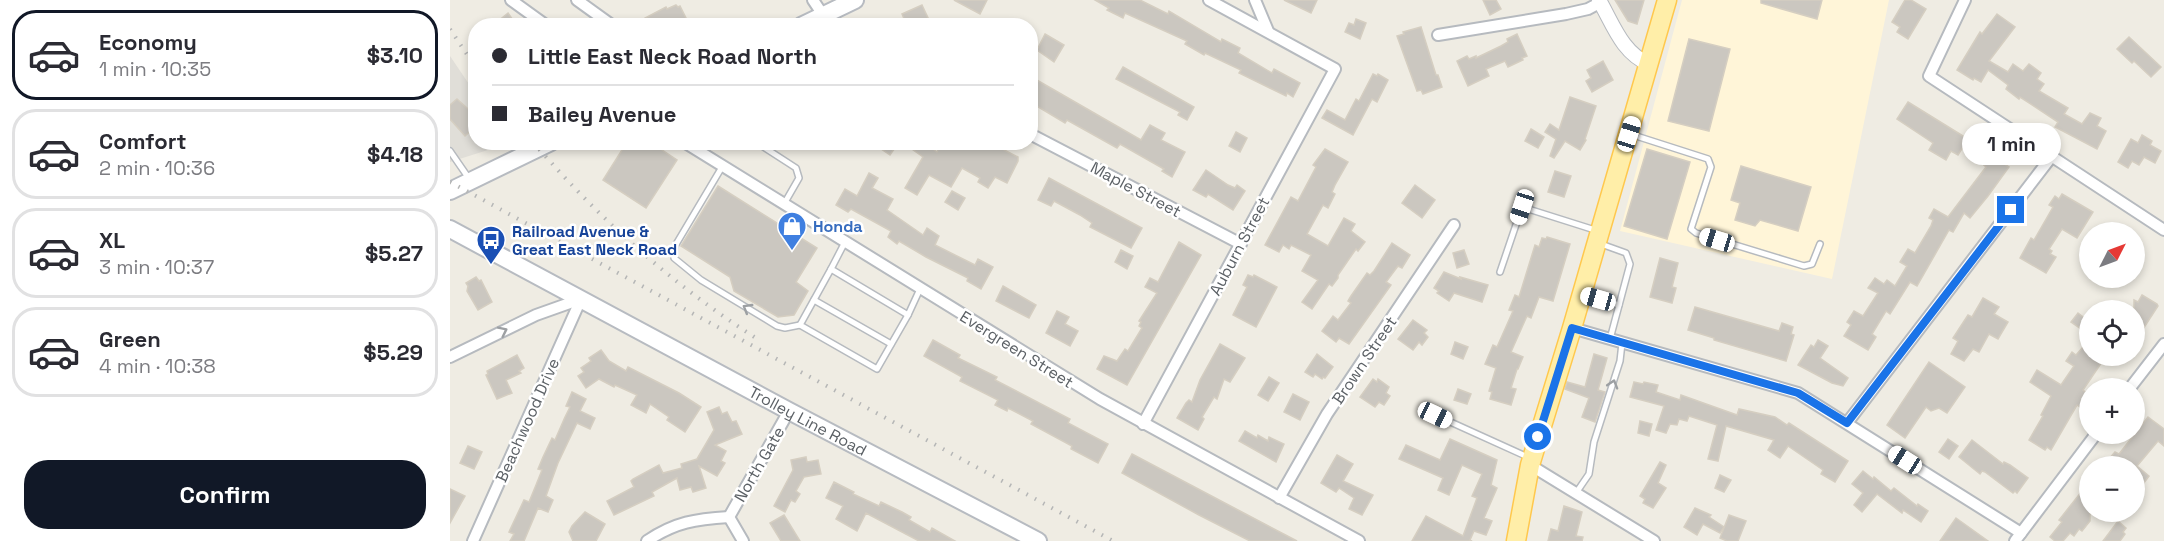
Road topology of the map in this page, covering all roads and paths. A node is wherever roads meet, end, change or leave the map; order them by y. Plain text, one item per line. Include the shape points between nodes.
1 (511, 0) edge
2 (577, 0) edge
3 (813, 0) edge
4 (855, 0) edge
5 (1209, 0) edge
6 (1255, 0) edge
7 (1667, 0) edge
8 (1965, 0) edge
9 (1600, 1) edge
10 (536, 18) edge
11 (602, 18) edge
12 (827, 18) edge
13 (832, 18) edge
14 (1268, 31) junction
15 (1438, 34) dead end
16 (1649, 64) junction
17 (1629, 134) junction
18 (1038, 138) edge
19 (534, 150) edge
20 (697, 150) edge
21 (768, 150) edge
22 (450, 152) edge
23 (2052, 156) junction
24 (723, 166) junction
25 (471, 181) junction
26 (450, 191) edge
27 (784, 204) junction
28 (1454, 225) dead end
29 (450, 229) edge
30 (2164, 230) edge
31 (1598, 237) junction
32 (845, 242) junction
33 (1241, 244) junction
34 (1820, 244) dead end
35 (831, 269) junction
36 (1500, 272) dead end
37 (920, 289) junction
38 (1582, 294) junction
39 (581, 298) junction
40 (814, 300) junction
41 (1619, 305) junction
42 (908, 315) junction
43 (800, 325) junction
44 (1572, 328) junction
45 (1610, 339) junction
46 (1623, 343) junction
47 (891, 344) junction
48 (2164, 344) edge
49 (450, 357) edge
50 (2138, 378) edge
51 (789, 411) junction
52 (1435, 415) dead end
53 (1847, 423) junction
54 (1143, 424) junction
55 (2088, 444) edge
56 (1531, 462) junction
57 (1576, 493) junction
58 (1279, 498) junction
59 (729, 517) junction
60 (2018, 537) edge
61 (473, 541) edge
62 (647, 541) edge
63 (743, 541) edge
64 (1038, 541) edge
65 (1359, 541) edge
66 (1516, 541) edge
67 (1654, 541) edge

1 - 10 street
2 - 11 street
3 - 12 street
4 - 13 main road
5 - 14 street
6 - 14 street
7 - 16 main road
8 - 23 street via 1929,76
9 - 15 street via 1588,9 1566,14
9 - 16 street via 1627,51
14 - 33 street, Auburn Street via 1335,69
16 - 17 main road
17 - 31 main road
17 - 34 lane via 1708,159 1711,167 1691,229 1696,233 1804,266 1812,264
18 - 33 street, Maple Street
19 - 25 main road
20 - 24 street, Evergreen Street
21 - 27 lane via 796,168 799,178
22 - 25 lane
23 - 30 street
23 - 53 street
24 - 27 street, Evergreen Street
43 -> 24 lane via 777,326 700,280 674,258 675,246
25 - 26 main road
27 - 32 street, Evergreen Street
28 - 58 street, Brown Street via 1327,414
29 - 39 main road, Trolley Line Road
31 - 36 lane via 1522,207
31 - 38 main road
31 - 41 lane via 1626,253 1630,264
32 - 35 lane
32 - 37 street, Evergreen Street
33 - 54 street, Auburn Street
35 - 40 lane
35 - 42 lane
37 - 42 lane
37 - 54 street, Evergreen Street
38 - 41 lane
38 - 44 main road
49 -> 39 street
39 - 51 main road, Trolley Line Road
39 - 61 street, Beachwood Drive
40 - 43 lane
40 - 47 lane
41 - 45 lane
42 - 47 lane
43 - 47 lane via 877,369
44 - 45 street
44 - 56 main road
45 - 46 street
46 - 53 street via 1798,393
57 -> 46 lane via 1588,474 1593,442
48 - 50 street
51 - 59 street, North Gate
51 - 64 main road, Trolley Line Road
52 - 56 lane
53 - 60 street
54 - 58 street, Evergreen Street
55 - 60 street
56 - 57 street
56 - 66 main road
57 - 67 street
58 - 65 street, Evergreen Street
59 - 62 street via 692,520 665,529
59 - 63 street

